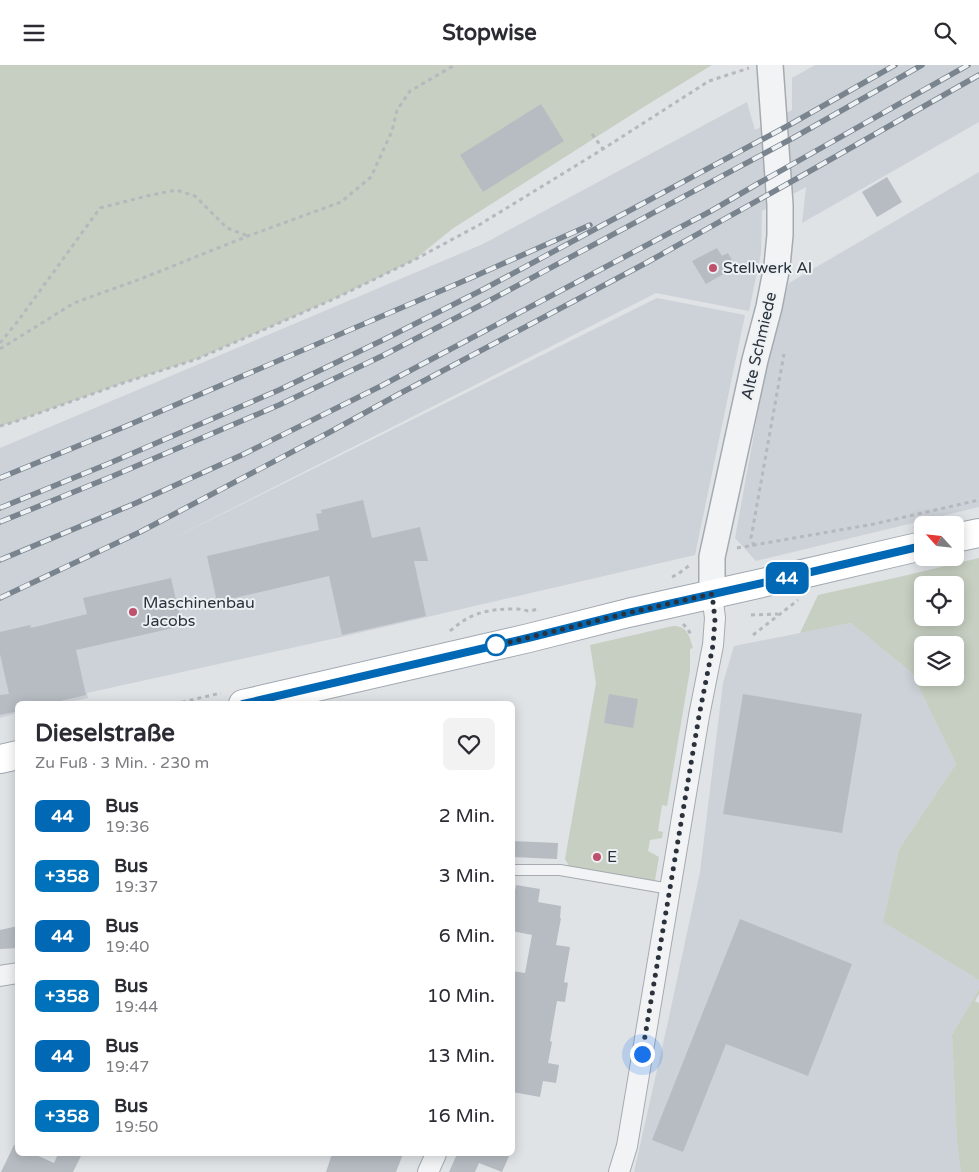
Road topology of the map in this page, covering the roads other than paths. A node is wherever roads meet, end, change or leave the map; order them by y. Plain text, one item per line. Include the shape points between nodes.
1 (760, 66) edge
2 (979, 533) edge
3 (964, 536) edge
4 (914, 548) edge
5 (712, 594) junction
6 (256, 701) edge
7 (15, 756) edge
8 (0, 759) edge
9 (515, 870) edge
10 (670, 889) junction
11 (15, 974) edge
12 (0, 976) edge
13 (435, 1156) edge
14 (428, 1172) edge
15 (619, 1172) edge

1 - 5 street, Alte Schmiede via 780,205 780,235 769,307 712,557
2 - 3 main road
4 - 5 main road
5 - 6 main road
5 - 10 street via 715,619 713,645
7 - 8 main road
9 - 10 lane via 560,870
10 - 15 street
11 - 12 street
13 - 14 street

